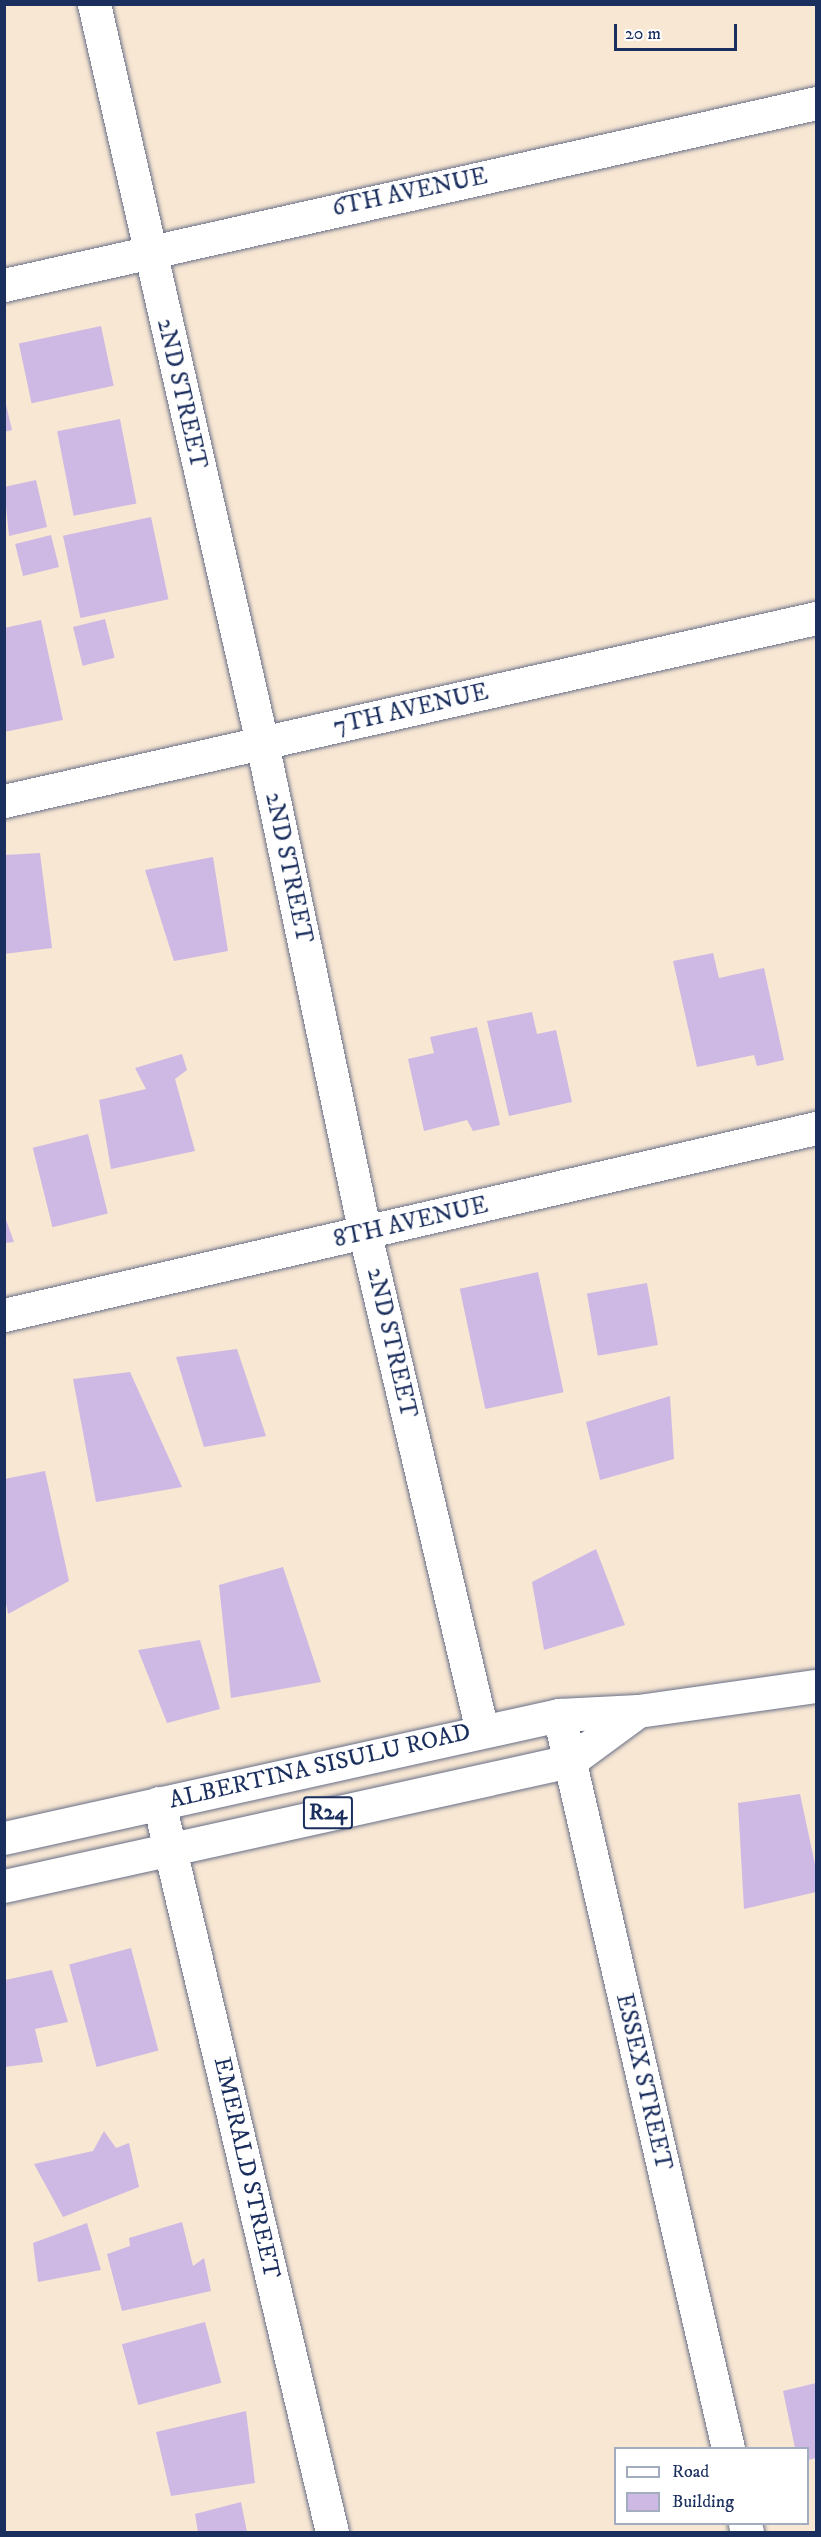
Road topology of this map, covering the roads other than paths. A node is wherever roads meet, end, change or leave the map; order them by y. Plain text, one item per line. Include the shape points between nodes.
1 (94, 4) edge
2 (816, 103) edge
3 (148, 251) junction
4 (4, 285) edge
5 (816, 618) edge
6 (262, 744) junction
7 (4, 801) edge
8 (816, 1128) edge
9 (365, 1234) junction
10 (4, 1315) edge
11 (816, 1686) edge
12 (638, 1711) junction
13 (559, 1715) junction
14 (482, 1731) junction
15 (570, 1761) junction
16 (159, 1803) junction
17 (4, 1838) edge
18 (170, 1848) junction
19 (4, 1886) edge
20 (728, 2447) edge
21 (332, 2532) edge

1 - 3 street, 2ND STREET
2 - 3 street, 6TH AVENUE
3 - 4 street, 6TH AVENUE
3 - 6 street, 2ND STREET
5 - 6 street, 7TH AVENUE
6 - 7 street, 7TH AVENUE
6 - 9 street, 2ND STREET
8 - 9 street, 8TH AVENUE
9 - 10 street, 8TH AVENUE
9 - 14 street, 2ND STREET
11 - 12 street, ALBERTINA SISULU ROAD / R24
12 - 13 street, ALBERTINA SISULU ROAD / R24
12 - 15 street, ALBERTINA SISULU ROAD / R24
13 - 14 street, ALBERTINA SISULU ROAD / R24
13 - 15 street, ESSEX STREET
14 - 16 street, ALBERTINA SISULU ROAD / R24
15 - 18 street, ALBERTINA SISULU ROAD / R24
15 - 20 street, ESSEX STREET
16 - 17 street, ALBERTINA SISULU ROAD / R24
16 - 18 street, EMERALD STREET
18 - 19 street, ALBERTINA SISULU ROAD / R24
18 - 21 street, EMERALD STREET

